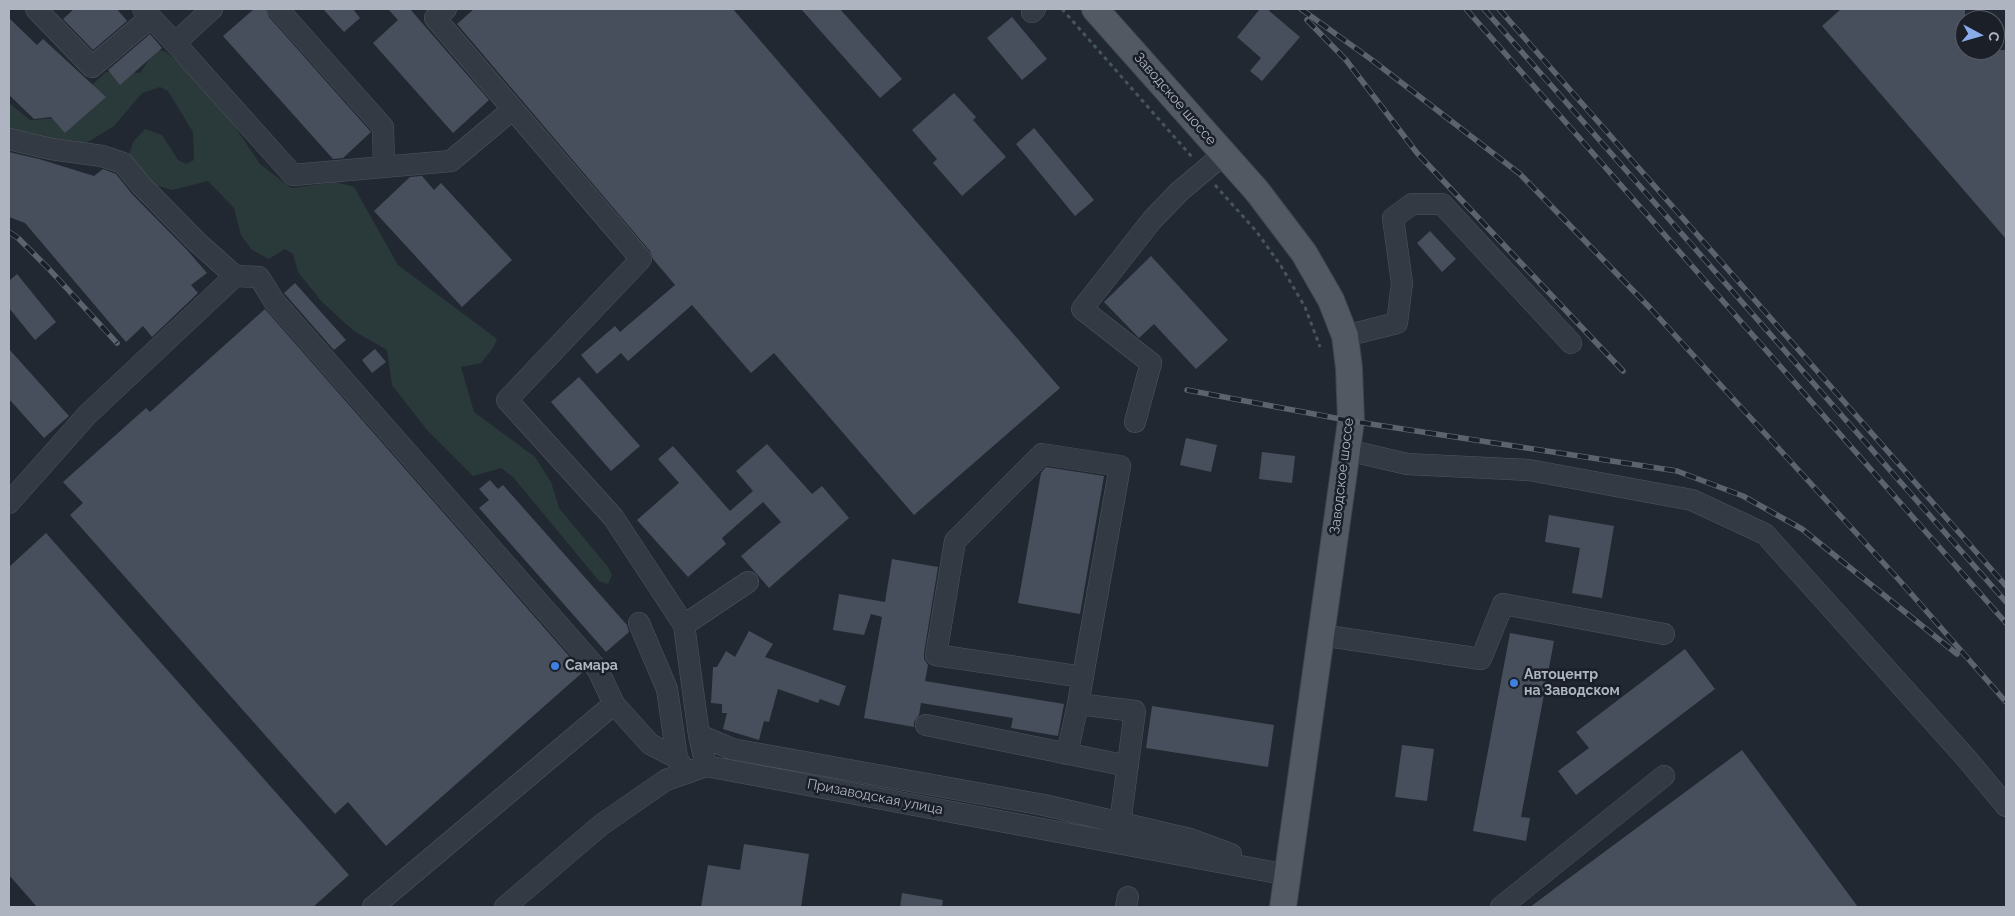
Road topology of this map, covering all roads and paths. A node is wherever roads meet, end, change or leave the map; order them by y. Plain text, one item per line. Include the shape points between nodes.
1 (36, 9) edge
2 (212, 9) edge
3 (278, 9) edge
4 (446, 9) edge
5 (1095, 9) edge
6 (147, 13) edge
7 (175, 43) junction
8 (514, 109) junction
9 (9, 139) edge
10 (1224, 154) junction
11 (384, 167) junction
12 (235, 276) junction
13 (1344, 336) junction
14 (1571, 343) dead end
15 (1135, 422) dead end
16 (1347, 450) junction
17 (9, 503) edge
18 (748, 582) dead end
19 (639, 622) dead end
20 (684, 625) junction
21 (1664, 634) dead end
22 (1321, 635) junction
23 (1083, 677) junction
24 (614, 704) junction
25 (1078, 704) junction
26 (926, 725) dead end
27 (699, 735) junction
28 (1067, 754) junction
29 (681, 765) junction
30 (706, 766) junction
31 (1128, 766) junction
32 (1664, 776) dead end
33 (2006, 806) edge
34 (1120, 823) junction
35 (1288, 875) junction
36 (373, 907) edge
37 (505, 907) edge
38 (1283, 907) edge
39 (1501, 907) edge

1 - 6 street via 92,67
2 - 7 street
3 - 11 street via 383,127
4 - 8 street via 436,18
5 - 10 main road, Заводское шоссе
6 - 7 street
7 - 11 street via 293,175
8 - 11 street via 451,161
8 - 20 street via 641,259 507,400 613,517
9 - 12 street via 102,156 123,163 197,242
10 - 13 main road, Заводское шоссе via 1304,253 1331,300
10 - 15 street via 1152,220 1082,309 1151,363
12 - 17 street via 87,415
12 - 24 street via 259,277 274,301 598,670
13 - 14 street via 1397,323 1402,283 1393,218 1412,204 1442,204
13 - 16 main road, Заводское шоссе via 1351,421
16 - 22 main road, Заводское шоссе
16 - 33 street via 1407,464 1529,470 1692,500 1765,534 1968,759
18 - 20 street
19 - 29 street via 667,689
20 - 27 street
21 - 22 street via 1503,604 1480,659
22 - 35 main road, Заводское шоссе
23 - 23 street via 936,655 954,541 1042,454 1120,466
23 - 25 street
24 - 29 street via 650,744
24 - 36 street
25 - 28 street
25 - 31 street via 1135,712
26 - 28 street
27 - 30 street
27 - 34 street via 732,749 1044,805
28 - 31 street
29 - 30 street, Призаводская улица
29 - 37 street, Призаводская улица via 666,780 602,824
30 - 35 street, Призаводская улица
31 - 34 street
32 - 39 street
34 - 35 street via 1190,839
35 - 38 main road, Заводское шоссе

